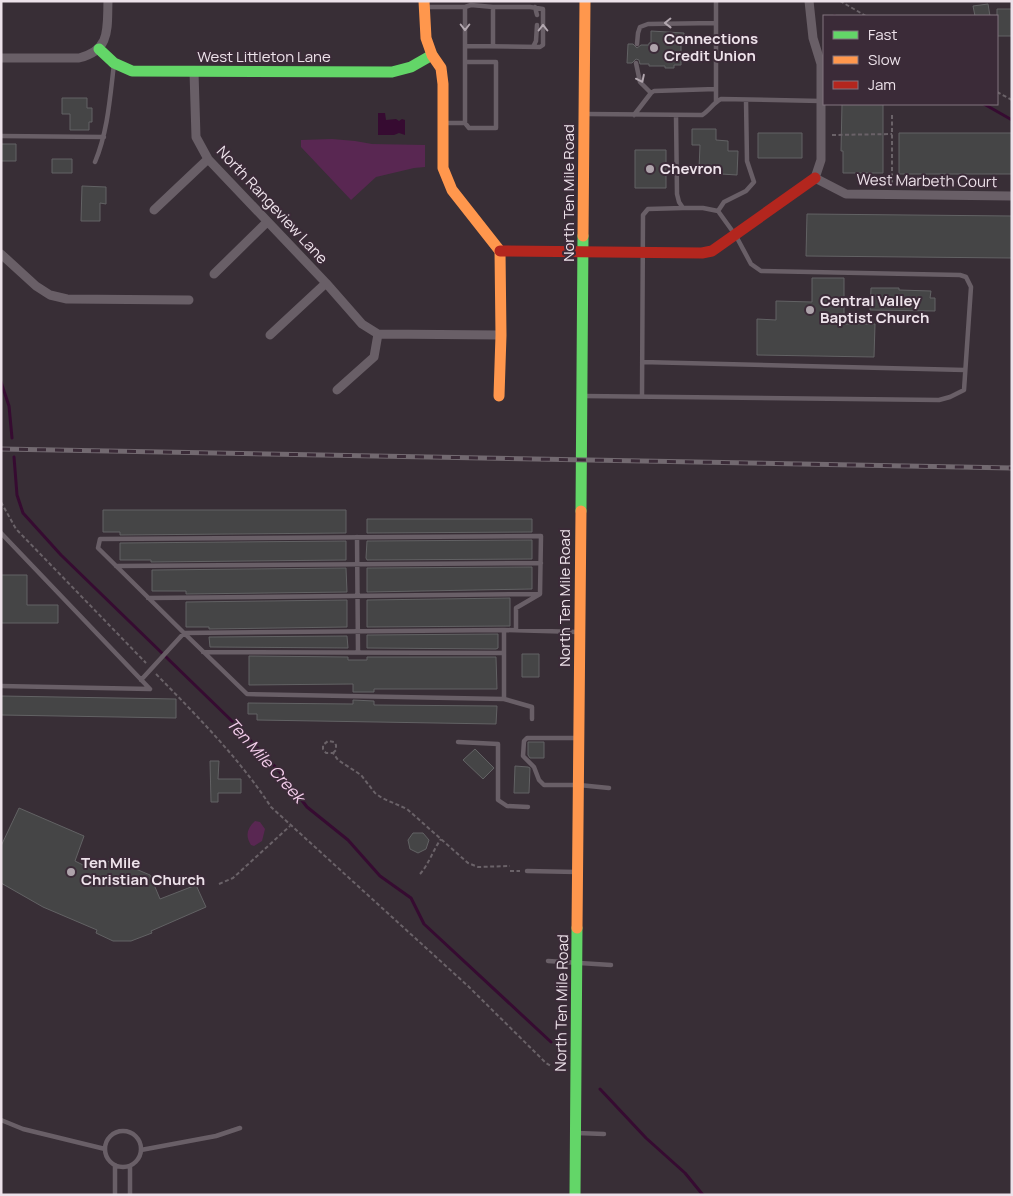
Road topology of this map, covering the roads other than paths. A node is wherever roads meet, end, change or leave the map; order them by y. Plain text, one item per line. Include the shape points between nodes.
1 (108, 1) edge
2 (585, 1) edge
3 (716, 1) edge
4 (809, 1) edge
5 (424, 4) edge
6 (465, 7) junction
7 (493, 7) junction
8 (535, 7) junction
9 (537, 15) dead end
10 (716, 23) junction
11 (537, 25) dead end
12 (637, 44) dead end
13 (465, 46) junction
14 (493, 46) junction
15 (533, 47) junction
16 (99, 49) junction
17 (432, 55) junction
18 (1, 58) edge
19 (465, 62) junction
20 (114, 63) junction
21 (636, 64) dead end
22 (194, 72) junction
23 (716, 89) junction
24 (651, 93) junction
25 (746, 100) junction
26 (821, 101) junction
27 (716, 102) junction
28 (584, 114) junction
29 (634, 115) junction
30 (676, 115) junction
31 (443, 122) junction
32 (465, 123) junction
33 (1, 136) edge
34 (104, 136) junction
35 (208, 160) junction
36 (95, 162) dead end
37 (815, 178) junction
38 (1012, 196) edge
39 (684, 208) junction
40 (154, 210) dead end
41 (718, 211) junction
42 (267, 222) junction
43 (736, 236) junction
44 (500, 251) junction
45 (583, 253) junction
46 (642, 253) junction
47 (1, 254) edge
48 (214, 274) dead end
49 (326, 283) junction
50 (189, 300) dead end
51 (378, 334) junction
52 (270, 335) dead end
53 (501, 335) junction
54 (642, 362) junction
55 (965, 370) junction
56 (337, 390) dead end
57 (499, 396) dead end
58 (582, 396) junction
59 (642, 396) junction
60 (1, 533) edge
61 (357, 537) junction
62 (541, 563) junction
63 (357, 564) junction
64 (116, 566) junction
65 (540, 594) junction
66 (357, 596) junction
67 (148, 598) junction
68 (504, 630) junction
69 (516, 630) junction
70 (358, 631) junction
71 (580, 632) junction
72 (184, 633) junction
73 (203, 652) junction
74 (358, 652) junction
75 (504, 652) junction
76 (140, 680) junction
77 (1, 686) edge
78 (504, 699) junction
79 (532, 719) dead end
80 (579, 738) junction
81 (458, 742) dead end
82 (579, 785) junction
83 (609, 788) dead end
84 (528, 807) dead end
85 (527, 871) road end
86 (578, 872) junction
87 (548, 961) dead end
88 (577, 963) junction
89 (610, 965) dead end
90 (1, 1120) edge
91 (240, 1128) dead end
92 (575, 1133) junction
93 (604, 1134) dead end
94 (105, 1149) junction
95 (142, 1150) junction
96 (115, 1165) junction
97 (130, 1166) junction
98 (115, 1195) edge
99 (130, 1195) edge
100 (575, 1195) edge

1 - 16 street via 107,34
2 - 28 main road, North Ten Mile Road
3 - 10 lane
4 - 26 street via 813,38 821,64
5 - 6 lane
5 - 17 main road via 426,38
6 - 7 lane via 471,4
6 -> 13 lane
7 - 8 lane
7 - 14 lane
8 - 9 lane
15 -> 8 lane via 543,45 543,9
10 -> 12 lane via 640,26
10 - 23 lane
11 - 15 lane
13 - 14 lane
13 - 19 lane
14 - 15 lane
16 - 18 street via 79,58
16 - 20 main road, West Littleton Lane
17 - 22 main road, West Littleton Lane via 412,67 392,72
17 - 31 main road via 441,68
19 - 32 lane
19 - 32 lane via 496,62 496,128 469,128
20 - 22 main road, West Littleton Lane via 132,71
20 - 34 lane
21 -> 24 lane via 640,82
22 - 35 street, North Rangeview Lane via 196,136
23 - 24 lane via 659,90
23 - 27 lane
24 - 29 lane
25 - 26 lane
25 - 27 lane via 721,99
25 - 41 lane via 747,161 754,182 746,191 724,202
26 - 37 street via 821,160
27 - 30 lane via 702,115
28 - 29 lane
28 - 45 main road, North Ten Mile Road
29 - 30 lane
30 - 39 lane via 677,194
31 - 32 lane
31 - 44 main road via 446,179
33 - 34 lane
34 - 36 lane
35 - 40 street
35 - 42 street, North Rangeview Lane
37 - 38 street, West Marbeth Court via 846,194
37 - 43 main road
39 - 41 lane
39 - 46 lane via 645,211
41 - 43 lane
42 - 48 street
42 - 49 street, North Rangeview Lane
43 - 46 main road via 702,254
43 - 55 lane via 751,264 761,271 966,277 971,287
44 - 45 main road
44 - 53 main road
45 - 46 main road
45 - 58 main road, North Ten Mile Road
46 - 54 lane
47 - 50 street via 50,295 67,299
49 - 51 street, North Rangeview Lane via 362,324
49 - 52 street
51 - 53 street
51 - 56 street via 374,357
53 - 57 main road
54 - 55 lane
54 - 59 lane
55 - 59 lane via 964,390 939,400
58 - 59 lane
58 - 71 main road, North Ten Mile Road
60 - 76 lane
61 - 62 lane via 541,536
61 - 63 lane
61 - 64 lane via 100,539 98,548
62 - 63 lane
62 - 65 lane
63 - 64 lane
63 - 66 lane
64 - 67 lane
65 - 66 lane
65 - 69 lane via 516,608
66 - 67 lane
66 - 70 lane
67 - 72 lane
68 - 69 lane
68 - 70 lane
68 - 75 lane
69 - 71 lane
70 - 72 lane
70 - 74 lane
71 - 80 main road, North Ten Mile Road
72 - 73 lane
72 - 76 lane
73 - 74 lane
73 - 78 lane via 247,694
74 - 75 lane
75 - 78 lane
76 - 77 lane via 150,689
78 - 79 lane via 532,707
80 - 82 main road, North Ten Mile Road
80 - 82 lane via 527,738 523,756 534,767 544,786
81 - 84 lane via 498,744 498,800 507,806
82 - 83 lane
82 - 86 main road, North Ten Mile Road
85 - 86 lane
86 - 88 main road, North Ten Mile Road
87 - 88 lane
88 - 89 lane
88 - 92 main road, North Ten Mile Road
90 - 94 lane via 23,1129
91 - 95 lane via 216,1136
92 - 93 lane
92 - 100 main road, North Ten Mile Road
94 - 95 lane via 110,1136 123,1131 136,1137
94 - 96 lane via 107,1157
95 - 97 lane
96 - 97 lane
96 - 98 lane
97 - 99 lane

